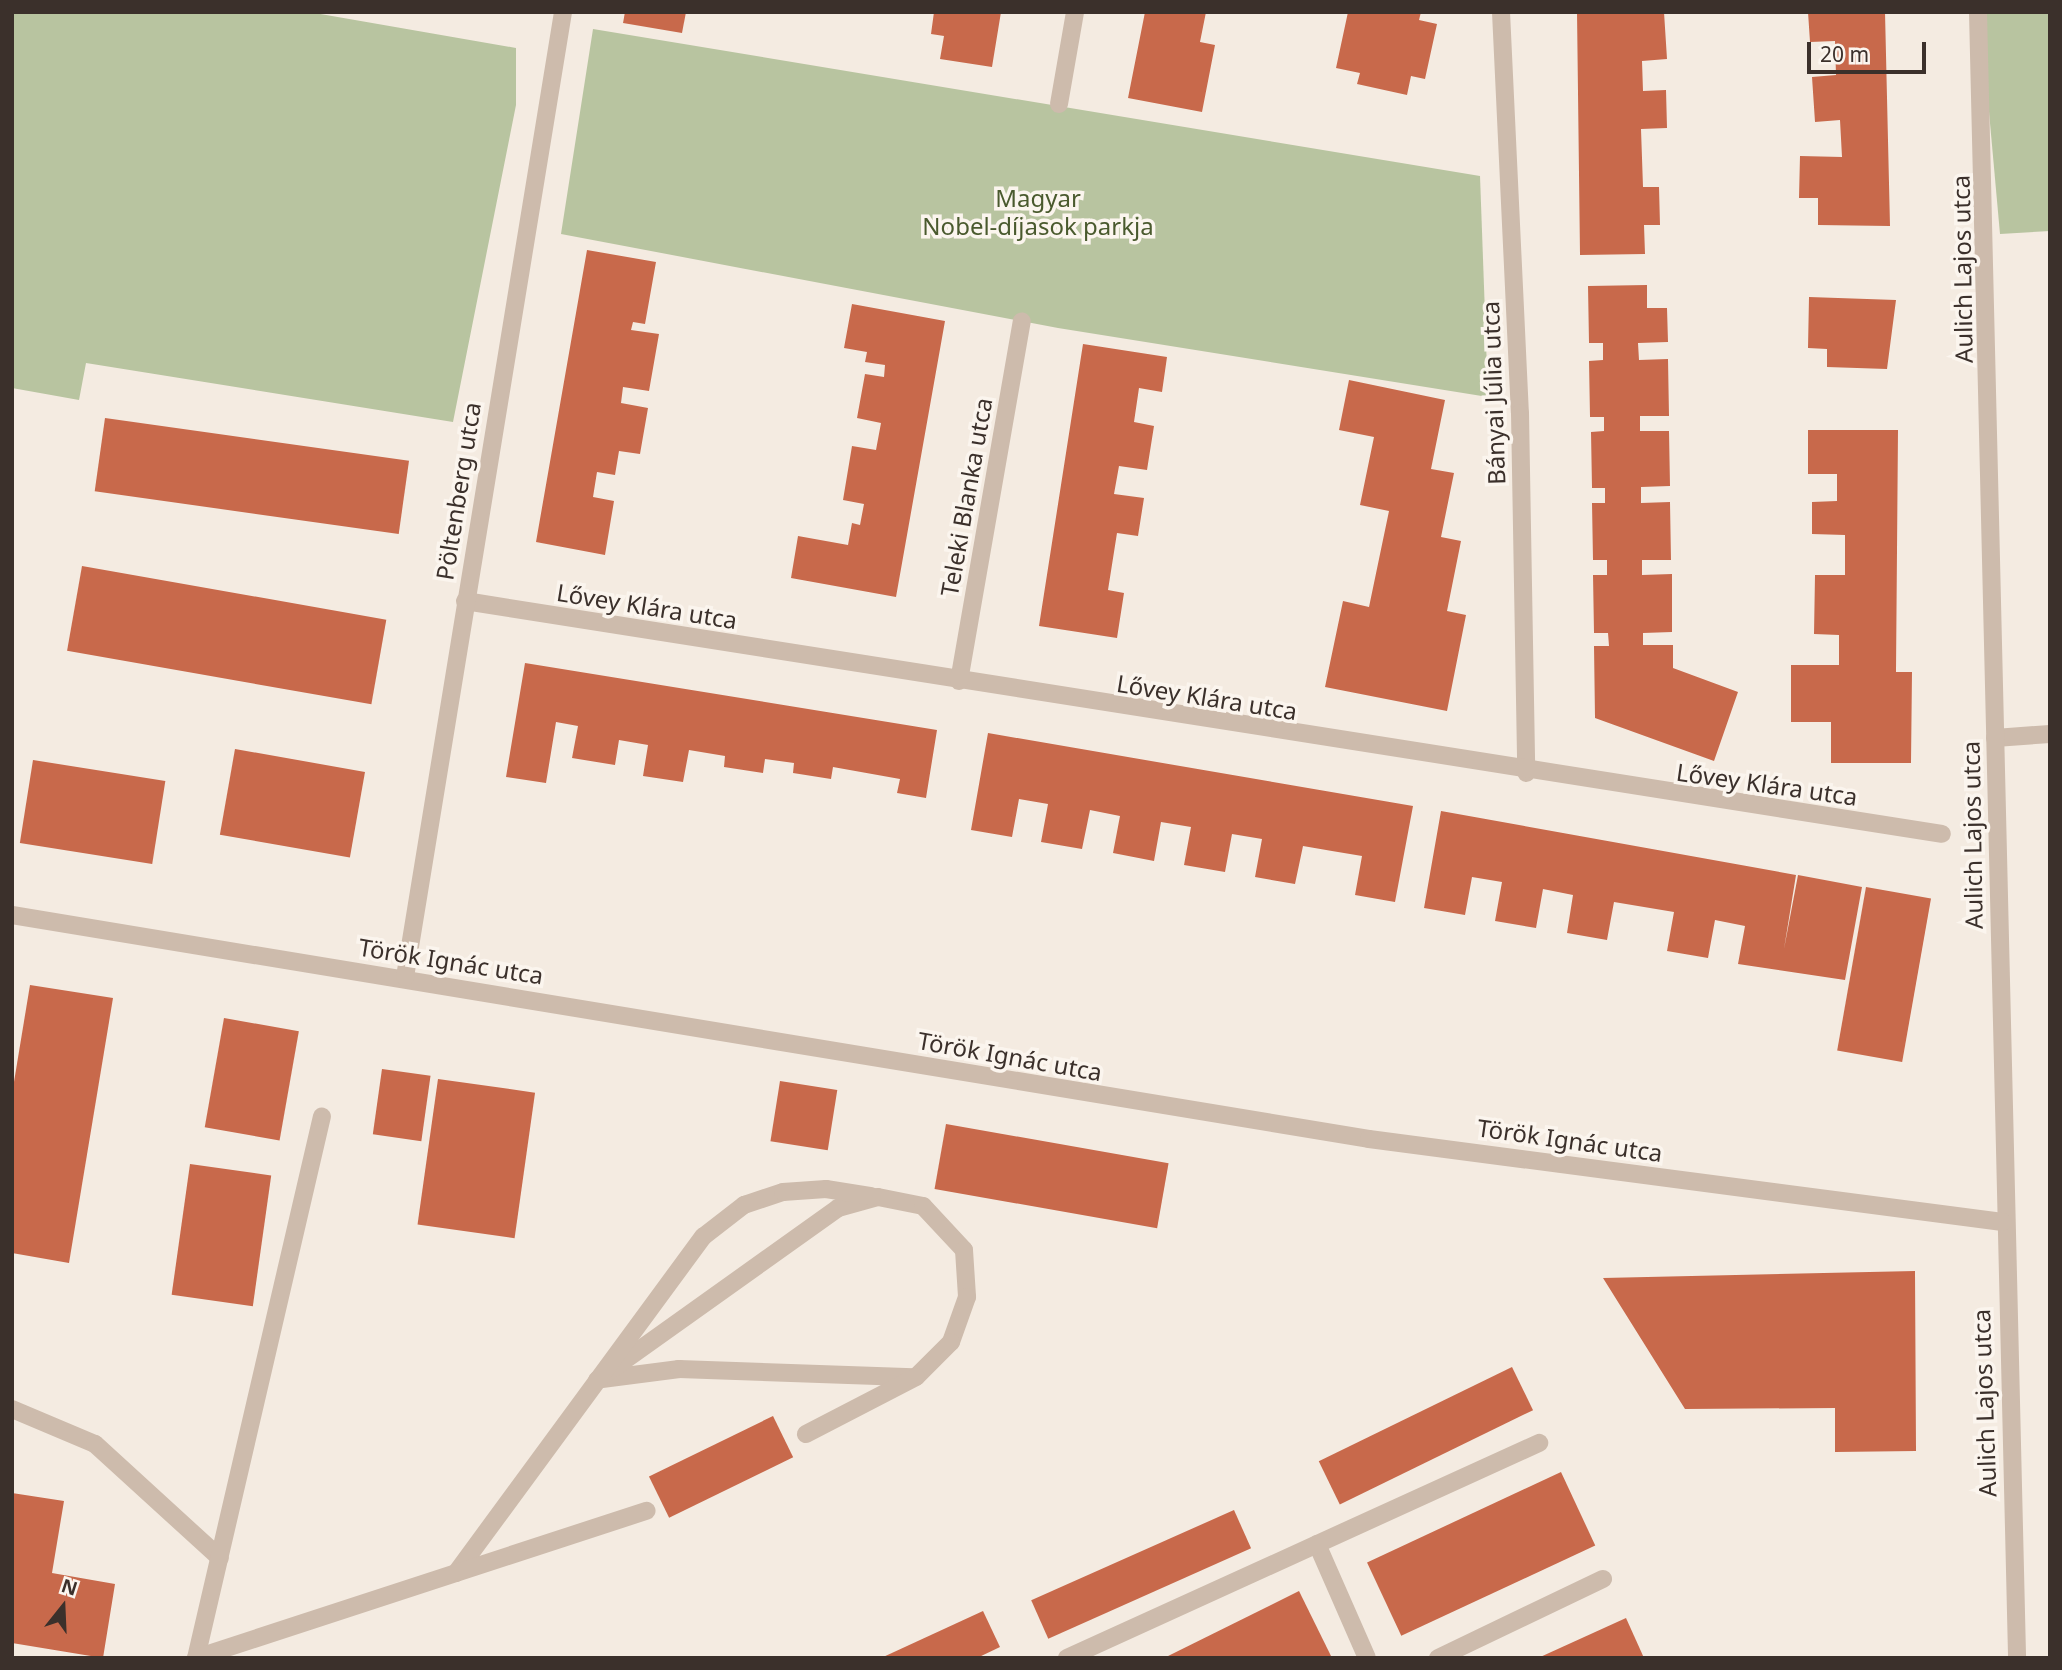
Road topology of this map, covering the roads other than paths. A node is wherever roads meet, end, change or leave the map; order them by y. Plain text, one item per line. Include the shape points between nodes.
1 (563, 12) edge
2 (1075, 12) edge
3 (1501, 12) edge
4 (1978, 12) edge
5 (1059, 104) dead end
6 (1022, 321) dead end
7 (465, 601) junction
8 (959, 681) junction
9 (2050, 734) edge
10 (1995, 738) junction
11 (1526, 773) junction
12 (1942, 834) dead end
13 (12, 915) edge
14 (405, 977) junction
15 (322, 1116) dead end
16 (878, 1197) junction
17 (2003, 1222) junction
18 (916, 1377) junction
19 (597, 1380) junction
20 (12, 1409) edge
21 (806, 1434) dead end
22 (1539, 1443) dead end
23 (647, 1511) dead end
24 (1317, 1544) junction
25 (220, 1558) junction
26 (456, 1573) junction
27 (1603, 1579) dead end
28 (196, 1658) edge
29 (1067, 1658) edge
30 (1367, 1658) edge
31 (1437, 1658) edge
32 (2017, 1658) edge

1 - 7 street, Pöltenberg utca
2 - 5 street
3 - 11 street, Bányai Júlia utca via 1520,413
4 - 10 street, Aulich Lajos utca
6 - 8 street, Teleki Blanka utca
7 - 8 street, Lővey Klára utca
7 - 14 street, Pöltenberg utca
8 - 11 street, Lővey Klára utca
9 - 10 street
10 - 17 street, Aulich Lajos utca
11 - 12 street, Lővey Klára utca
13 - 14 street, Török Ignác utca
14 - 17 street, Török Ignác utca via 1343,1135
15 - 25 street
16 - 18 street via 923,1206 964,1250 967,1297 951,1342
16 - 19 street via 838,1208
16 - 19 street via 825,1189 783,1192 744,1205 704,1236
17 - 32 street, Aulich Lajos utca
18 - 19 street via 679,1369
18 - 21 street
19 - 26 street
20 - 25 street via 95,1444
22 - 24 street
23 - 26 street
24 - 29 street
24 - 30 street
25 - 28 street
26 - 28 street
27 - 31 street

